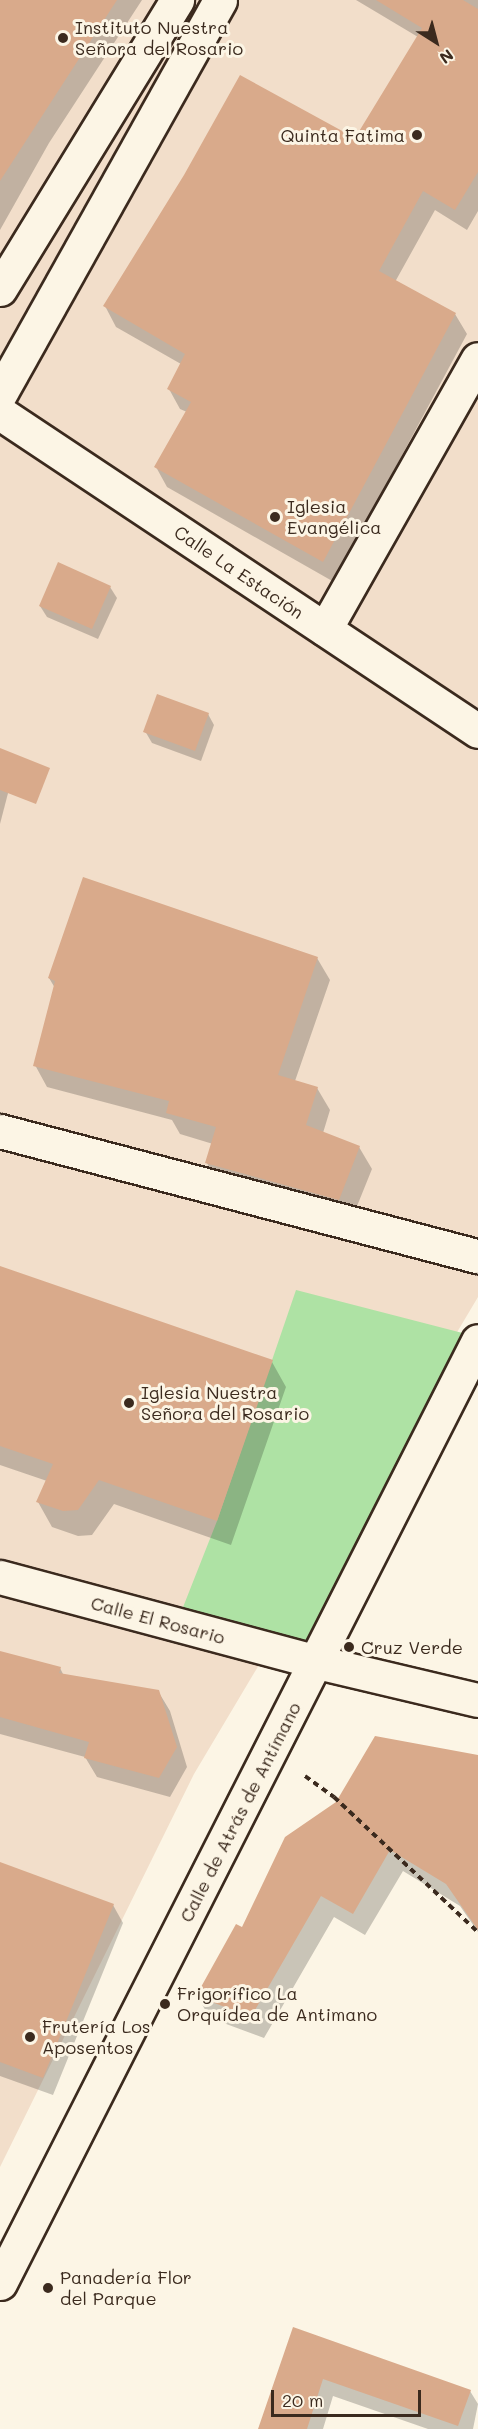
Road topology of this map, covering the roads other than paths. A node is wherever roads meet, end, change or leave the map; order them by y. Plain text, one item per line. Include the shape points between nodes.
1 (177, 0) edge
2 (220, 0) edge
3 (0, 289) edge
4 (478, 358) edge
5 (0, 394) edge
6 (0, 413) edge
7 (325, 629) junction
8 (478, 731) edge
9 (0, 1131) edge
10 (478, 1256) edge
11 (478, 1341) edge
12 (0, 1577) edge
13 (317, 1662) junction
14 (478, 1700) edge
15 (0, 2283) edge

1 - 3 street
2 - 5 street
4 - 7 street
6 - 7 street, Calle La Estación
7 - 8 street, Calle La Estación
9 - 10 street
11 - 13 street, Calle de Atrás de Antímano
12 - 13 street, Calle El Rosario
13 - 14 street, Calle El Rosario
13 - 15 street, Calle de Atrás de Antímano

